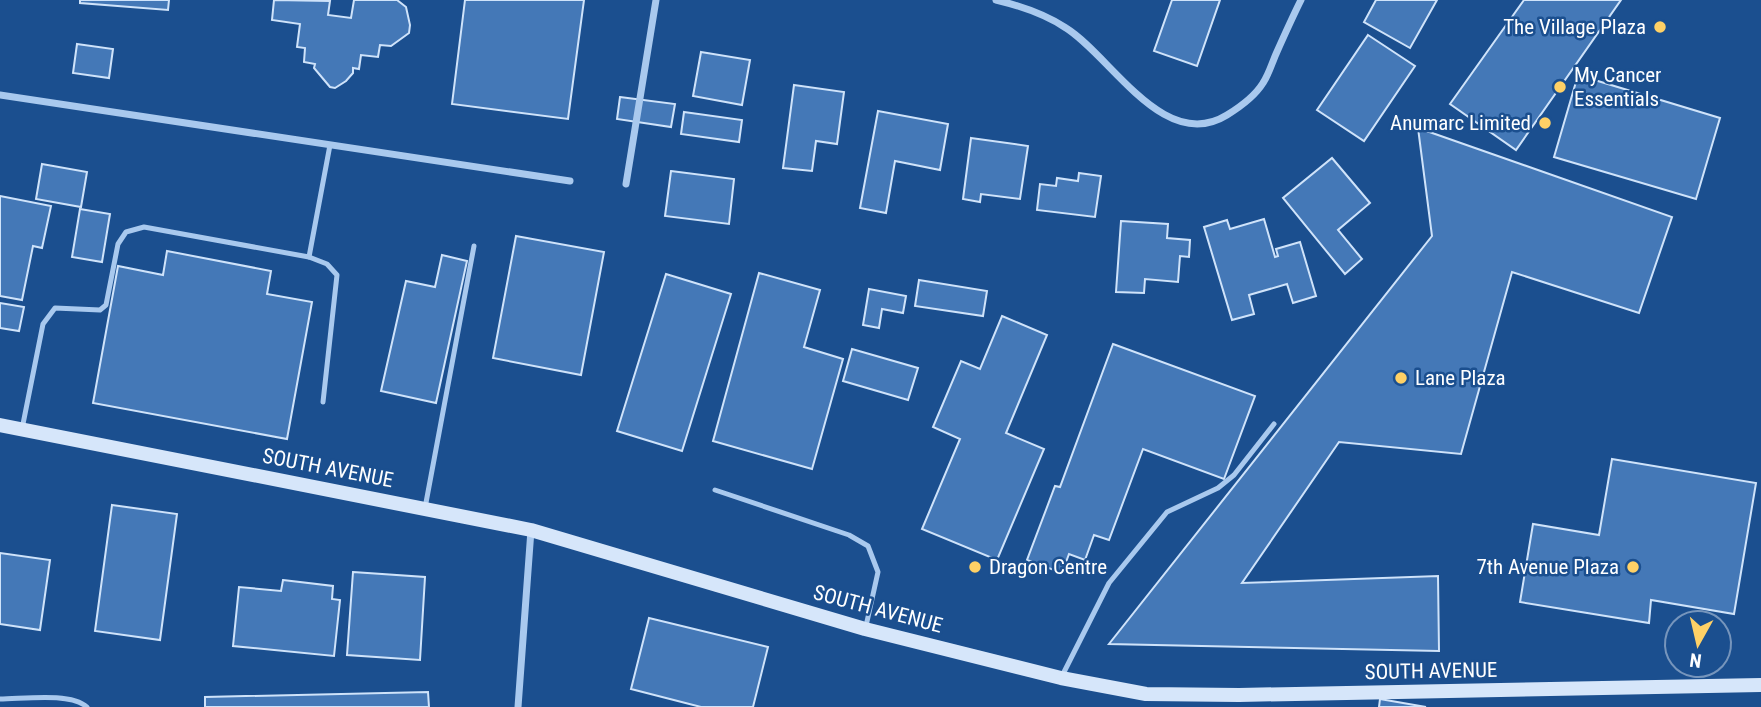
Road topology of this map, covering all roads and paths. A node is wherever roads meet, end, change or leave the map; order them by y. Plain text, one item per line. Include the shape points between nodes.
1 (656, 0) edge
2 (996, 0) edge
3 (1301, 0) edge
4 (0, 95) edge
5 (330, 145) junction
6 (570, 181) dead end
7 (626, 184) dead end
8 (474, 246) dead end
9 (310, 257) junction
10 (323, 401) dead end
11 (1274, 424) dead end
12 (0, 425) edge
13 (22, 429) junction
14 (715, 489) dead end
15 (424, 508) junction
16 (531, 530) junction
17 (865, 629) junction
18 (1061, 678) junction
19 (1761, 685) edge
20 (0, 699) edge
21 (10, 699) junction
22 (11, 707) edge
23 (87, 707) edge
24 (518, 707) edge

1 - 7 street
2 - 3 street via 1039,13 1068,29 1141,99 1166,117 1190,123 1217,121 1263,84
4 - 5 street
5 - 6 street
5 - 9 lane
8 - 15 lane
9 - 10 lane via 327,264 337,275
9 - 13 lane via 144,227 126,232 118,244 106,305 100,310 55,308 43,324
11 - 18 lane via 1234,475 1218,488 1167,512 1109,583
12 - 13 main road, SOUTH AVENUE
13 - 15 main road, SOUTH AVENUE
14 - 17 lane via 849,535 868,546 878,572
15 - 16 main road, SOUTH AVENUE
16 - 17 main road, SOUTH AVENUE
16 - 24 street
17 - 18 main road, SOUTH AVENUE
18 - 19 main road, SOUTH AVENUE via 1146,694 1226,695
20 - 21 lane
21 - 22 lane
21 - 23 lane via 66,698

